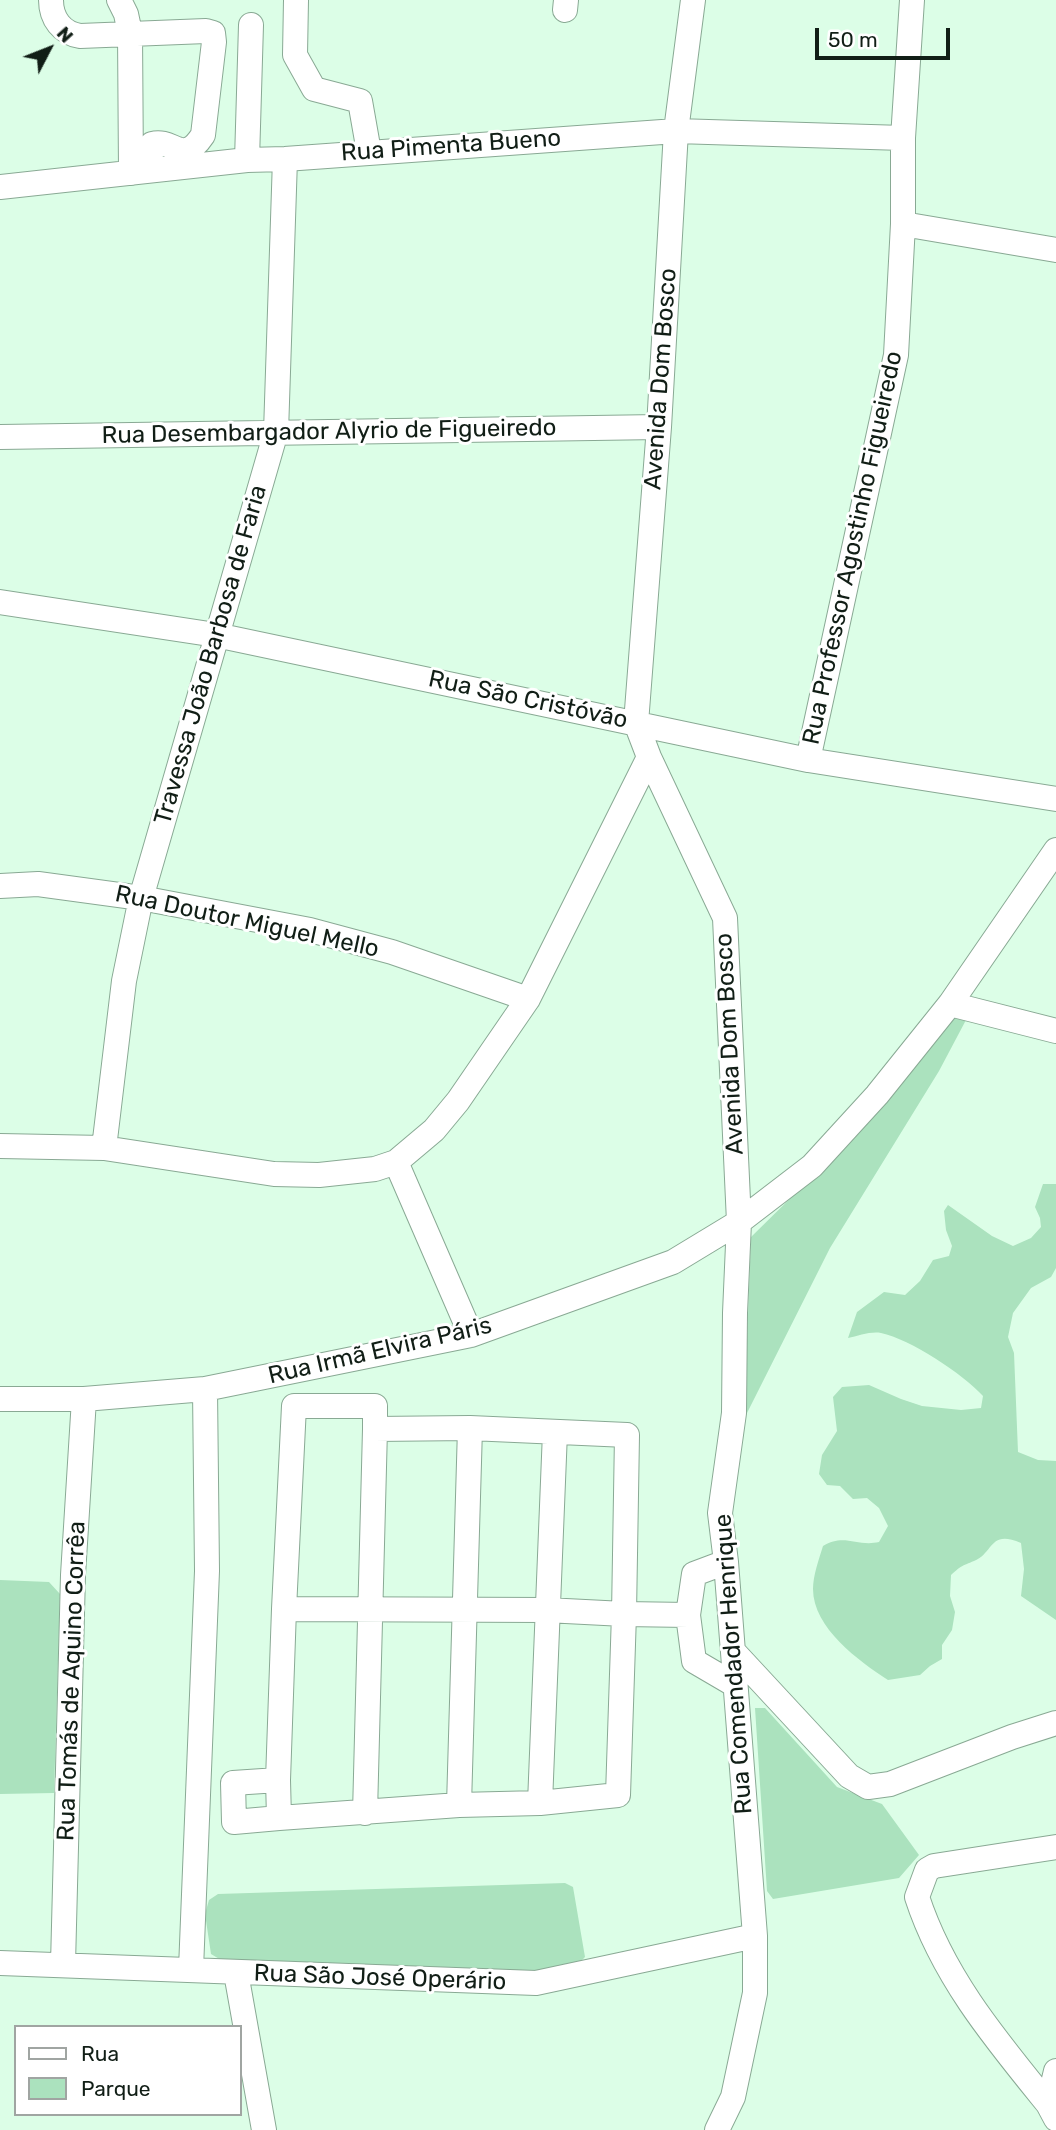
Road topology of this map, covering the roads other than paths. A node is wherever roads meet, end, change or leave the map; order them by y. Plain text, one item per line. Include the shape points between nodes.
1 (51, 0) edge
2 (119, 0) edge
3 (296, 0) edge
4 (693, 0) edge
5 (912, 0) edge
6 (251, 25) dead end
7 (130, 33) junction
8 (676, 131) junction
9 (903, 138) junction
10 (369, 152) junction
11 (285, 159) junction
12 (247, 160) junction
13 (141, 172) junction
14 (0, 187) edge
15 (903, 224) junction
16 (1056, 250) edge
17 (659, 427) junction
18 (276, 432) junction
19 (0, 437) edge
20 (0, 602) edge
21 (216, 635) junction
22 (636, 723) junction
23 (649, 757) junction
24 (808, 760) junction
25 (1056, 799) edge
26 (1056, 850) edge
27 (0, 886) edge
28 (141, 898) junction
29 (528, 999) junction
30 (950, 1004) junction
31 (1056, 1031) edge
32 (0, 1146) edge
33 (104, 1148) junction
34 (396, 1162) junction
35 (739, 1222) junction
36 (471, 1335) junction
37 (205, 1390) junction
38 (0, 1399) edge
39 (84, 1399) junction
40 (470, 1428) junction
41 (375, 1429) junction
42 (555, 1432) junction
43 (726, 1562) junction
44 (284, 1609) junction
45 (370, 1609) junction
46 (546, 1610) junction
47 (466, 1611) junction
48 (624, 1614) junction
49 (688, 1615) junction
50 (733, 1651) junction
51 (735, 1685) junction
52 (1056, 1723) edge
53 (278, 1780) junction
54 (540, 1803) junction
55 (459, 1805) junction
56 (365, 1812) junction
57 (279, 1818) junction
58 (1056, 1847) edge
59 (755, 1936) junction
60 (0, 1963) edge
61 (63, 1964) junction
62 (191, 1969) junction
63 (236, 1973) junction
64 (1056, 2071) edge
65 (1052, 2111) edge
66 (264, 2130) edge
67 (717, 2130) edge

1 - 7 street via 54,17 71,34
2 - 7 street
3 - 10 street via 295,55 314,89 360,101
4 - 8 street, Avenida Dom Bosco
5 - 9 street, Rua Professor Agostinho Figueiredo
6 - 12 street
7 - 13 street via 131,127
7 - 13 street via 206,31 213,33 214,43 203,135 184,151 152,144
8 - 9 street, Rua Pimenta Bueno
8 - 10 street, Rua Pimenta Bueno
8 - 17 street, Avenida Dom Bosco
9 - 15 street, Rua Professor Agostinho Figueiredo
10 - 11 street, Rua Pimenta Bueno
11 - 12 street, Rua Pimenta Bueno
11 - 18 street, Travessa João Barbosa de Faria
12 - 13 street, Rua Pimenta Bueno
13 - 14 street, Rua Pimenta Bueno
15 - 16 street
15 - 24 street, Rua Professor Agostinho Figueiredo via 896,355
17 - 18 street, Rua Desembargador Alyrio de Figueiredo
17 - 22 street, Avenida Dom Bosco
18 - 19 street, Rua Desembargador Alyrio de Figueiredo
18 - 21 street, Travessa João Barbosa de Faria
20 - 21 street, Rua São Cristóvão
21 - 22 street, Rua São Cristóvão
21 - 28 street, Travessa João Barbosa de Faria
22 - 23 street, Avenida Dom Bosco
22 - 24 street, Rua São Cristóvão
23 - 29 street
23 - 35 street, Avenida Dom Bosco via 724,918
24 - 25 street, Rua São Cristóvão
26 - 30 street
27 - 28 street, Rua Doutor Miguel Mello via 38,884
28 - 29 street, Rua Doutor Miguel Mello via 322,933
28 - 33 street, Travessa João Barbosa de Faria via 124,981
29 - 34 street via 442,1121
30 - 31 street
30 - 35 street via 877,1096 812,1166
32 - 33 street
33 - 34 street via 274,1174 319,1175
34 - 36 street
35 - 36 street, Rua Irmã Elvira Páris via 673,1262
35 - 43 street, Rua Comendador Henrique via 734,1413 720,1513
36 - 37 street, Rua Irmã Elvira Páris
37 - 39 street, Rua Irmã Elvira Páris
37 - 62 street via 207,1571
38 - 39 street, Rua Irmã Elvira Páris
39 - 61 street, Rua Tomás de Aquino Corrêa via 73,1575
40 - 41 street
40 - 42 street
40 - 47 street
41 - 44 street via 374,1406 294,1406
41 - 45 street
42 - 46 street
42 - 48 street via 627,1435
43 - 49 street via 694,1574
43 - 50 street, Rua Comendador Henrique
44 - 45 street
44 - 53 street
45 - 47 street
45 - 56 street
46 - 47 street
46 - 48 street
46 - 54 street
47 - 55 street
48 - 49 street
48 - 54 street via 618,1795
49 - 51 street via 694,1661
50 - 51 street, Rua Comendador Henrique
50 - 52 street via 849,1776 868,1787 890,1784
51 - 59 street, Rua Comendador Henrique
53 - 57 street
53 - 57 street via 233,1783 233,1822
54 - 55 street
55 - 56 street
56 - 57 street
58 - 65 street via 934,1866 927,1870 917,1897 946,1963 983,2024
59 - 63 street, Rua São José Operário via 536,1983
59 - 67 street, Rua Comendador Henrique via 754,1993 733,2097
60 - 61 street, Rua São José Operário
61 - 62 street, Rua São José Operário
62 - 63 street, Rua São José Operário
63 - 66 street
64 - 65 street

